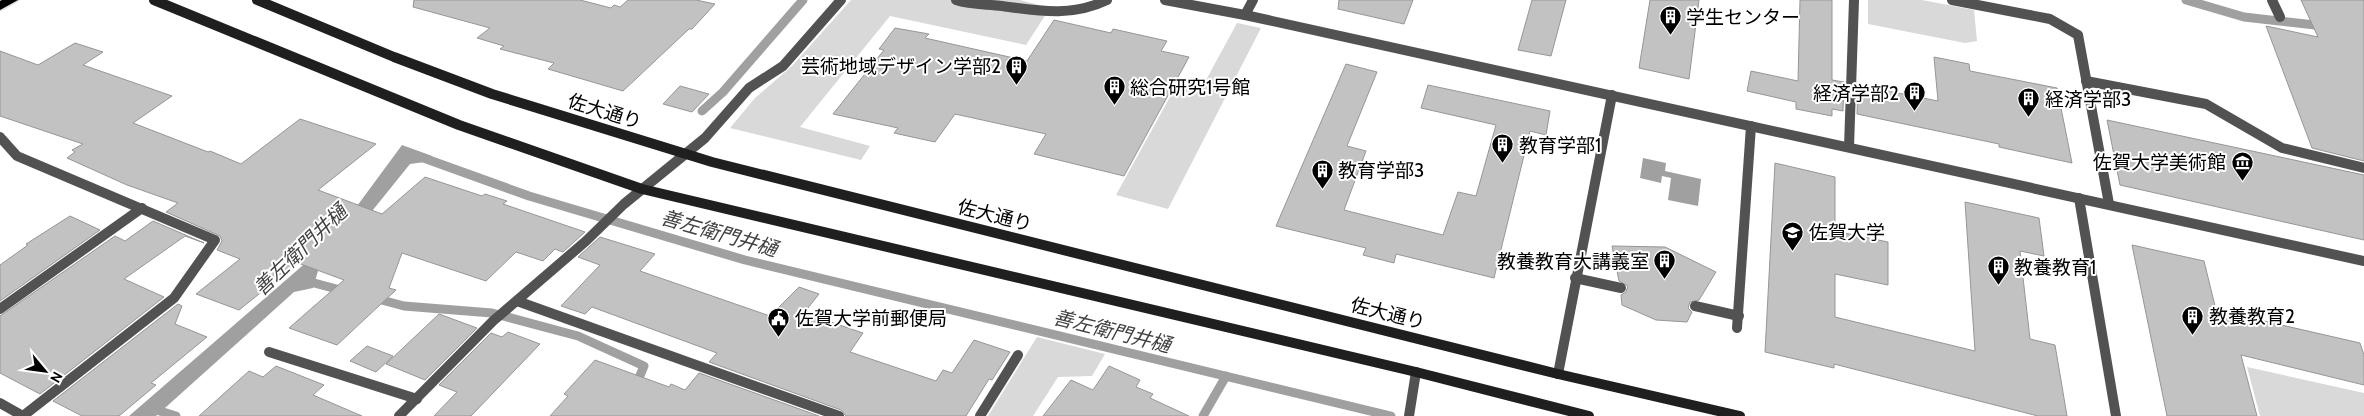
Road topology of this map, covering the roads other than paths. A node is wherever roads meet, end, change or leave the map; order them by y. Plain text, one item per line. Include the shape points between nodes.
1 (12, 0) edge
2 (154, 0) edge
3 (257, 0) edge
4 (841, 0) edge
5 (956, 0) edge
6 (1106, 0) edge
7 (1165, 0) edge
8 (1253, 0) edge
9 (1854, 0) edge
10 (1952, 0) edge
11 (2272, 0) edge
12 (0, 6) edge
13 (1245, 15) junction
14 (2280, 16) dead end
15 (2086, 81) junction
16 (1612, 96) junction
17 (1751, 126) junction
18 (0, 137) edge
19 (1849, 147) junction
20 (685, 154) junction
21 (2364, 168) edge
22 (642, 190) junction
23 (2079, 198) junction
24 (2109, 204) junction
25 (142, 208) junction
26 (2364, 261) edge
27 (1575, 278) junction
28 (1621, 288) dead end
29 (517, 301) junction
30 (1696, 306) dead end
31 (0, 309) edge
32 (1739, 316) junction
33 (1737, 328) dead end
34 (269, 352) dead end
35 (1018, 355) dead end
36 (1416, 372) junction
37 (1558, 374) junction
38 (417, 399) junction
39 (0, 403) edge
40 (1409, 413) edge
41 (399, 416) edge
42 (839, 416) edge
43 (980, 416) edge
44 (1589, 416) edge
45 (1740, 416) edge
46 (2116, 416) edge

1 - 12 highway
2 - 22 main road via 459,125
3 - 20 main road, 佐大通り via 394,58 492,94
4 - 20 street via 783,66 749,88 705,138
5 - 6 street via 970,5 1040,13 1071,13
7 - 13 street
8 - 13 street
9 - 19 street
10 - 15 street via 2050,20 2078,35
11 - 14 street
13 - 16 street
15 - 21 street via 2206,104 2273,144 2299,154
15 - 24 street
16 - 17 street
16 - 27 street
17 - 19 street
17 - 32 street
18 - 25 street via 17,156
19 - 23 street
20 - 22 street
20 - 37 main road, 佐大通り
22 - 29 street
22 - 36 main road
23 - 24 street
23 - 46 street
24 - 26 street
25 - 31 street
25 - 39 street via 216,240 174,298 23,416
27 - 28 street
27 - 37 street
29 - 38 street via 493,321
29 - 42 street
30 - 32 street
32 - 33 street
34 - 38 street
35 - 43 street
36 - 40 street
36 - 44 main road
37 - 45 main road, 佐大通り
38 - 41 street

